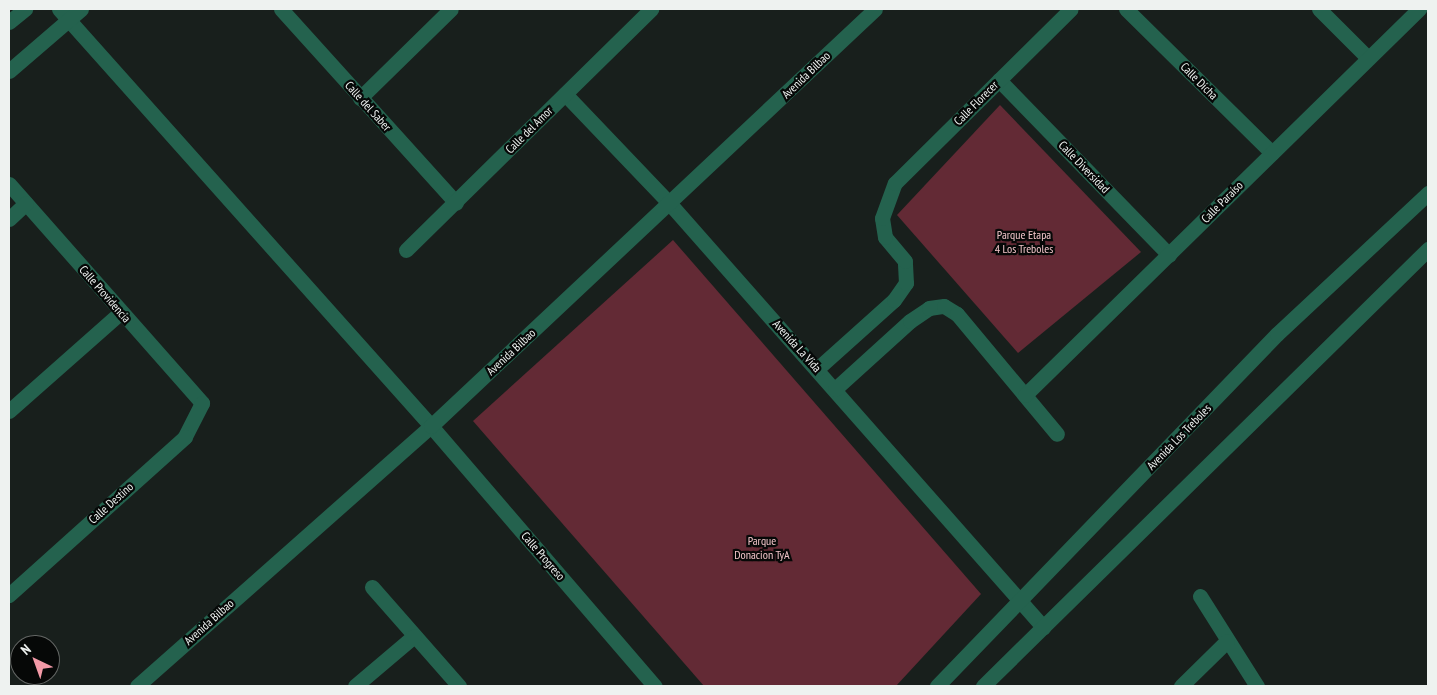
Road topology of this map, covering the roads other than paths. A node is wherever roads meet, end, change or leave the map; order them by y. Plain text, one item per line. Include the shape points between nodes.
1 (24, 9) edge
2 (81, 9) edge
3 (280, 9) edge
4 (451, 9) edge
5 (651, 9) edge
6 (876, 9) edge
7 (1071, 9) edge
8 (1126, 9) edge
9 (1319, 9) edge
10 (1419, 9) edge
11 (64, 14) edge
12 (9, 22) edge
13 (1368, 58) junction
14 (9, 71) edge
15 (999, 80) junction
16 (566, 94) junction
17 (360, 98) junction
18 (1272, 153) junction
19 (9, 184) edge
20 (1428, 193) edge
21 (456, 203) junction
22 (26, 204) junction
23 (671, 205) junction
24 (9, 219) edge
25 (1428, 249) edge
26 (406, 250) dead end
27 (1169, 255) junction
28 (121, 312) junction
29 (817, 369) junction
30 (835, 389) junction
31 (1024, 395) junction
32 (202, 403) joint
33 (9, 410) edge
34 (431, 426) junction
35 (1057, 434) dead end
36 (372, 587) dead end
37 (9, 595) edge
38 (1200, 596) dead end
39 (1021, 603) junction
40 (1043, 627) junction
41 (414, 636) junction
42 (1227, 641) junction
43 (137, 686) edge
44 (355, 686) edge
45 (459, 686) edge
46 (655, 686) edge
47 (936, 686) edge
48 (983, 686) edge
49 (1181, 686) edge
50 (1257, 686) edge

1 - 12 street
2 - 11 street
3 - 17 street, Calle del Saber
4 - 17 street
5 - 16 street, Calle del Amor
6 - 23 street, Avenida Bilbao
7 - 15 street, Calle Florecer
8 - 18 street, Calle Dicha
9 - 13 street
10 - 13 street, Calle Paraíso
11 - 14 street
11 - 34 street, Calle Progreso
13 - 18 street, Calle Paraíso
15 - 27 street, Calle Diversidad
15 - 29 street, Calle Florecer via 895,182 885,201 885,237 905,261 906,283 894,300
16 - 21 street, Calle del Amor
16 - 23 street, Avenida La Vida
17 - 21 street, Calle del Saber
18 - 27 street, Calle Paraíso
19 - 22 street, Calle Providencia
20 - 39 street, Avenida Los Treboles via 1277,334
21 - 26 street, Calle del Amor
22 - 24 street
22 - 28 street, Calle Providencia
23 - 29 street, Avenida La Vida
23 - 34 street, Avenida Bilbao
25 - 40 street
27 - 31 street, Calle Paraíso
28 - 32 street, Calle Providencia
28 - 33 street
29 - 30 street, Avenida La Vida
30 - 31 street via 910,321 929,308 944,306 957,314
30 - 39 street, Avenida La Vida
31 - 35 street
32 - 37 street, Calle Destino via 185,437
34 - 43 street, Avenida Bilbao
34 - 46 street, Calle Progreso
36 - 41 street
38 - 42 street
39 - 40 street, Avenida La Vida
39 - 47 street, Avenida Los Treboles
40 - 48 street
41 - 44 street
41 - 45 street
42 - 49 street
42 - 50 street

